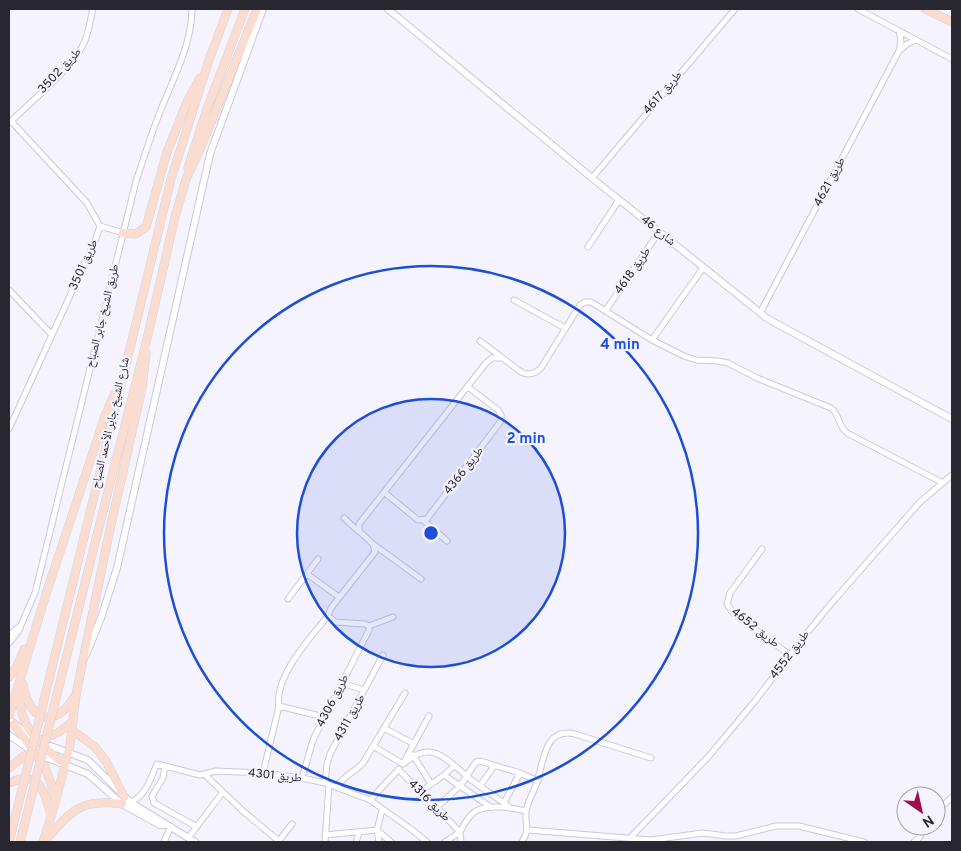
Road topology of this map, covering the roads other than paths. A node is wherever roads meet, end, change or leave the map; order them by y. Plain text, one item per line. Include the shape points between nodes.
1 (93, 9) edge
2 (192, 9) edge
3 (228, 9) edge
4 (245, 9) edge
5 (257, 9) edge
6 (263, 9) edge
7 (267, 9) edge
8 (388, 9) edge
9 (735, 9) edge
10 (858, 9) edge
11 (926, 9) edge
12 (258, 21) junction
13 (952, 22) edge
14 (899, 31) junction
15 (916, 40) junction
16 (899, 51) junction
17 (952, 59) edge
18 (209, 60) junction
19 (10, 122) edge
20 (592, 178) junction
21 (186, 180) junction
22 (619, 200) junction
23 (100, 226) junction
24 (659, 232) junction
25 (123, 233) junction
26 (588, 247) dead end
27 (704, 268) junction
28 (9, 290) edge
29 (514, 300) dead end
30 (606, 310) junction
31 (760, 313) junction
32 (565, 328) junction
33 (52, 335) junction
34 (147, 339) junction
35 (652, 340) junction
36 (480, 341) dead end
37 (504, 359) junction
38 (122, 375) junction
39 (468, 387) junction
40 (952, 419) edge
41 (9, 428) edge
42 (952, 475) edge
43 (943, 483) junction
44 (385, 493) junction
45 (344, 518) dead end
46 (423, 520) junction
47 (359, 531) junction
48 (447, 541) dead end
49 (372, 544) junction
50 (762, 549) dead end
51 (318, 559) dead end
52 (308, 574) junction
53 (421, 579) dead end
54 (46, 594) junction
55 (339, 597) junction
56 (288, 599) dead end
57 (328, 616) junction
58 (393, 617) dead end
59 (20, 625) junction
60 (369, 626) junction
61 (9, 635) edge
62 (9, 643) edge
63 (383, 655) dead end
64 (790, 655) junction
65 (84, 661) junction
66 (22, 674) junction
67 (9, 677) edge
68 (342, 683) junction
69 (364, 690) junction
70 (405, 693) dead end
71 (76, 695) junction
72 (279, 706) junction
73 (9, 716) edge
74 (429, 716) dead end
75 (324, 717) junction
76 (11, 722) edge
77 (73, 726) junction
78 (384, 728) junction
79 (9, 735) edge
80 (37, 740) junction
81 (25, 744) junction
82 (414, 744) junction
83 (373, 746) junction
84 (35, 753) junction
85 (50, 753) junction
86 (68, 753) junction
87 (412, 754) junction
88 (651, 758) dead end
89 (65, 764) junction
90 (403, 764) junction
91 (164, 766) junction
92 (454, 766) junction
93 (494, 766) junction
94 (9, 768) edge
95 (399, 770) junction
96 (263, 773) junction
97 (520, 774) junction
98 (205, 775) junction
99 (444, 775) junction
100 (467, 776) junction
101 (302, 778) junction
102 (538, 781) junction
103 (9, 783) edge
104 (327, 784) junction
105 (431, 784) junction
106 (460, 786) junction
107 (480, 786) junction
108 (337, 787) junction
109 (223, 792) junction
110 (420, 792) junction
111 (56, 798) junction
112 (370, 800) junction
113 (126, 801) junction
114 (507, 805) junction
115 (436, 808) junction
116 (492, 808) junction
117 (382, 810) junction
118 (526, 811) junction
119 (51, 817) junction
120 (292, 824) dead end
121 (167, 826) junction
122 (197, 827) junction
123 (377, 830) junction
124 (528, 830) junction
125 (460, 832) junction
126 (359, 833) junction
127 (326, 835) junction
128 (605, 836) junction
129 (188, 838) junction
130 (630, 838) junction
131 (167, 841) edge
132 (652, 841) edge
133 (9, 842) edge
134 (20, 842) edge
135 (43, 842) edge
136 (195, 842) edge
137 (279, 842) edge
138 (325, 842) edge
139 (356, 842) edge
140 (379, 842) edge
141 (391, 842) edge
142 (427, 842) edge
143 (445, 842) edge
144 (461, 842) edge
145 (522, 842) edge
146 (603, 842) edge
147 (864, 842) edge

1 - 19 street, طريق 3502 via 80,50
2 - 25 street, طريق الشيخ جابر الصباح via 187,42 150,137
3 - 18 main road, شارع الشيخ جابر الأحمد الصباح
4 - 21 main road via 202,121
5 - 21 main road, شارع الشيخ جابر الأحمد الصباح
6 - 12 street
7 - 12 street
8 - 20 street, شارع 46
9 - 20 street, طريق 4617
10 - 14 street
11 - 13 main road
12 - 65 street via 210,154 117,568
14 - 15 street
14 - 16 street, طريق 4621
15 - 16 street, طريق 4621
15 - 17 street
16 - 31 street, طريق 4621
18 - 25 main road via 186,102 167,152 146,227 136,234
18 - 38 main road, شارع الشيخ جابر الأحمد الصباح via 171,179
19 - 23 street, طريق 3501 via 87,203
20 - 22 street, شارع 46
21 - 34 main road, شارع الشيخ جابر الأحمد الصباح
22 - 24 street, شارع 46
22 - 26 street
23 - 25 street
23 - 33 street, طريق 3501
24 - 27 street, شارع 46
24 - 30 street, طريق 4618
25 - 59 street, طريق الشيخ جابر الصباح via 34,593
27 - 31 street, شارع 46
27 - 35 street
28 - 33 street
29 - 32 street
30 - 32 street via 585,302
30 - 35 street
31 - 40 street, شارع 46 via 791,333
32 - 37 street via 541,368 532,374 527,375
33 - 41 street, طريق 3501
34 - 65 main road via 142,388
34 - 134 main road, شارع الشيخ جابر الأحمد الصباح, bridge
35 - 43 street via 696,360 728,363 831,408 842,430
36 - 37 street
37 - 39 street via 492,358
38 - 54 main road
38 - 133 main road, شارع الشيخ جابر الأحمد الصباح, bridge
39 - 44 street
39 - 46 street, طريق 4366 via 498,410 501,421
42 - 43 street, طريق 4552
43 - 64 street, طريق 4552 via 920,502 835,598
44 - 46 street via 418,520
44 - 47 street via 360,521
45 - 47 street
46 - 48 street
47 - 49 street
49 - 53 street
49 - 55 street via 375,552
50 - 64 street, طريق 4652 via 730,593 727,604 734,614
51 - 52 street
52 - 55 street
52 - 56 street
54 - 66 main road
54 - 67 main road via 19,664
55 - 57 street
57 - 60 street via 335,622
57 - 72 street via 282,682
58 - 60 street
59 - 61 street, طريق الشيخ جابر الصباح
59 - 62 street, طريق الشيخ جابر الصباح
60 - 68 street, طريق 4306
63 - 69 street, طريق 4311
64 - 130 street, طريق 4552 via 709,756
65 - 71 main road
66 - 71 main road via 24,692 32,710 38,715 55,715 64,710
66 - 73 main road
66 - 80 main road via 20,710
68 - 69 street
68 - 75 street, طريق 4306
69 - 104 street, طريق 4311 via 330,754
70 - 78 street
71 - 77 main road
72 - 75 street
72 - 96 street
74 - 82 street
75 - 101 street, طريق 4306 via 309,750
76 - 80 street
76 - 81 main road
77 - 80 main road
77 - 86 main road
77 - 113 main road via 106,761
78 - 82 street
78 - 83 street
79 - 81 street
80 - 81 main road
80 - 85 main road
80 - 86 street
81 - 84 main road
82 - 87 street
83 - 90 street, طريق 4316
83 - 108 street via 360,767 344,777
84 - 85 main road
84 - 89 street
84 - 94 main road via 24,756
84 - 111 main road via 45,768
85 - 86 main road
85 - 89 main road
86 - 89 main road
86 - 113 street via 91,763
87 - 90 street
87 - 92 street via 435,753
87 - 105 street
88 - 102 street via 568,732 553,738 545,752
89 - 111 main road
89 - 113 street via 88,774
90 - 95 street
91 - 98 street, طريق 4301
91 - 113 street, طريق 4301 via 157,764 138,798
91 - 122 street via 163,778 152,796 154,803
92 - 99 street
92 - 100 street
93 - 97 street
93 - 100 street via 476,762
93 - 107 street
95 - 110 street, طريق 4316
95 - 112 street
96 - 98 street, طريق 4301 via 216,771
96 - 101 street, طريق 4301
97 - 102 street
97 - 114 street
98 - 109 street
99 - 105 street
99 - 106 street
100 - 106 street
100 - 107 street
101 - 104 street, طريق 4301
102 - 118 street
103 - 119 main road via 27,778 37,781 45,792
104 - 108 street, طريق 4301
104 - 127 street, طريق 4311
105 - 110 street
106 - 115 street
106 - 116 street
107 - 114 street
108 - 112 street, طريق 4301
109 - 122 street
109 - 137 street
110 - 115 street, طريق 4316
111 - 119 main road
112 - 117 street, طريق 4301
113 - 121 street via 160,825
113 - 135 main road via 82,806
114 - 116 street
114 - 118 street
115 - 125 street, طريق 4316
116 - 125 street via 478,809
117 - 123 street
117 - 142 street, طريق 4301
118 - 124 street
119 - 135 main road
120 - 137 street
121 - 129 street
121 - 131 street
122 - 129 street
123 - 126 street
123 - 140 street
123 - 141 street
124 - 128 street
124 - 145 street
125 - 143 street
125 - 144 street
126 - 127 street
126 - 139 street
127 - 138 street, طريق 4311
128 - 130 street
128 - 146 street
129 - 136 street
130 - 132 street
132 - 147 street via 703,833 736,836 776,826 800,826

